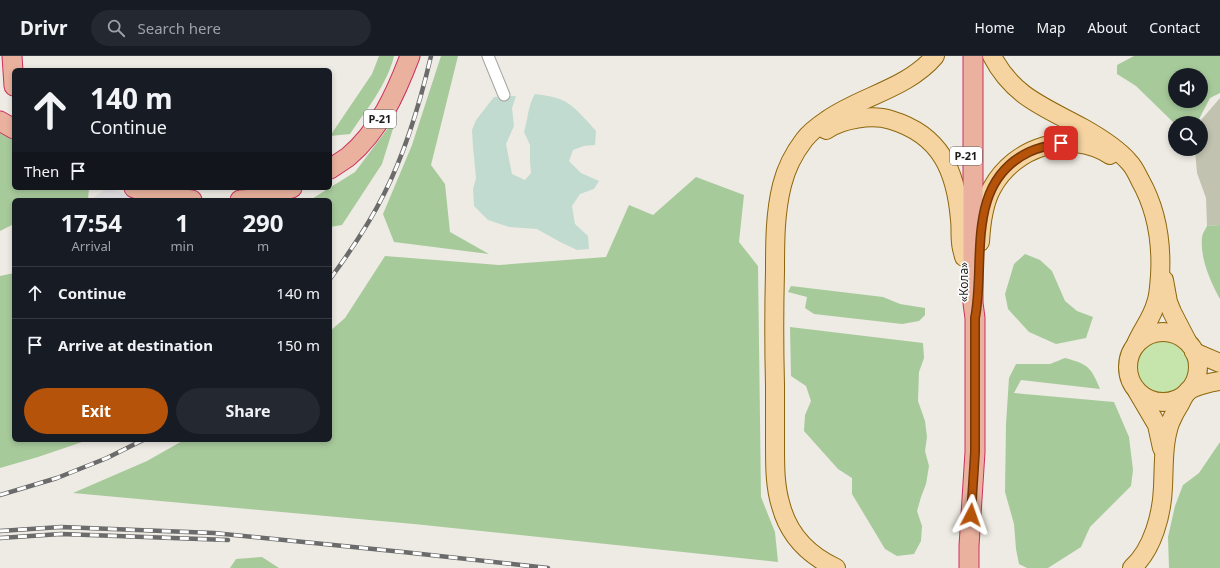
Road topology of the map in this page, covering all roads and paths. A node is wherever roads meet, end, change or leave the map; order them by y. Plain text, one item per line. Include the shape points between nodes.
1 (12, 56) edge
2 (410, 56) edge
3 (488, 56) edge
4 (935, 56) edge
5 (966, 56) edge
6 (973, 56) edge
7 (992, 56) edge
8 (13, 68) edge
9 (0, 79) edge
10 (504, 95) dead end
11 (0, 122) edge
12 (12, 128) edge
13 (790, 163) junction
14 (332, 168) edge
15 (1138, 177) junction
16 (141, 190) edge
17 (285, 190) edge
18 (172, 198) edge
19 (259, 198) edge
20 (964, 257) junction
21 (1161, 262) junction
22 (975, 318) junction
23 (1136, 344) junction
24 (1190, 347) junction
25 (1220, 363) edge
26 (1220, 381) edge
27 (1137, 390) junction
28 (1188, 391) junction
29 (1164, 458) junction
30 (969, 546) junction
31 (836, 568) edge
32 (969, 568) edge
33 (1132, 568) edge

1 - 8 highway
1 - 9 highway
2 - 14 highway, Р-21 via 381,118 348,157
3 - 10 street
4 - 13 main road via 930,63 900,84 843,110 820,124 804,139
5 - 20 highway, «Кола» / Р-21
6 - 22 highway, «Кола» / Р-21
7 - 15 main road via 1017,90 1112,146 1130,162
11 - 12 highway
13 - 20 main road via 829,128 858,118 886,118 914,128 936,147 950,170 958,203 960,243
13 - 31 main road via 782,184 776,229 776,480 781,506 792,531 810,553
15 - 21 main road via 1148,194 1158,226
15 - 22 main road via 1106,153 1094,147 1078,144 1061,143 1046,146 1016,159 1004,170 990,190 986,203 980,231 978,302
16 - 18 highway
17 - 19 highway
20 - 30 highway, «Кола» / Р-21 via 964,452
21 - 23 main road via 1157,302
21 - 24 main road via 1170,307
22 - 30 highway, «Кола» / Р-21 via 975,452
23 - 24 main road via 1148,335 1161,332 1175,334
23 - 27 main road via 1129,357 1128,371
24 - 25 main road
24 - 28 main road via 1198,365
26 - 28 main road via 1210,382
27 - 28 main road via 1148,399 1162,402 1176,399
27 - 29 main road via 1157,425
28 - 29 main road via 1170,424
29 - 33 main road via 1160,513 1153,536
30 - 32 highway, Р-21

